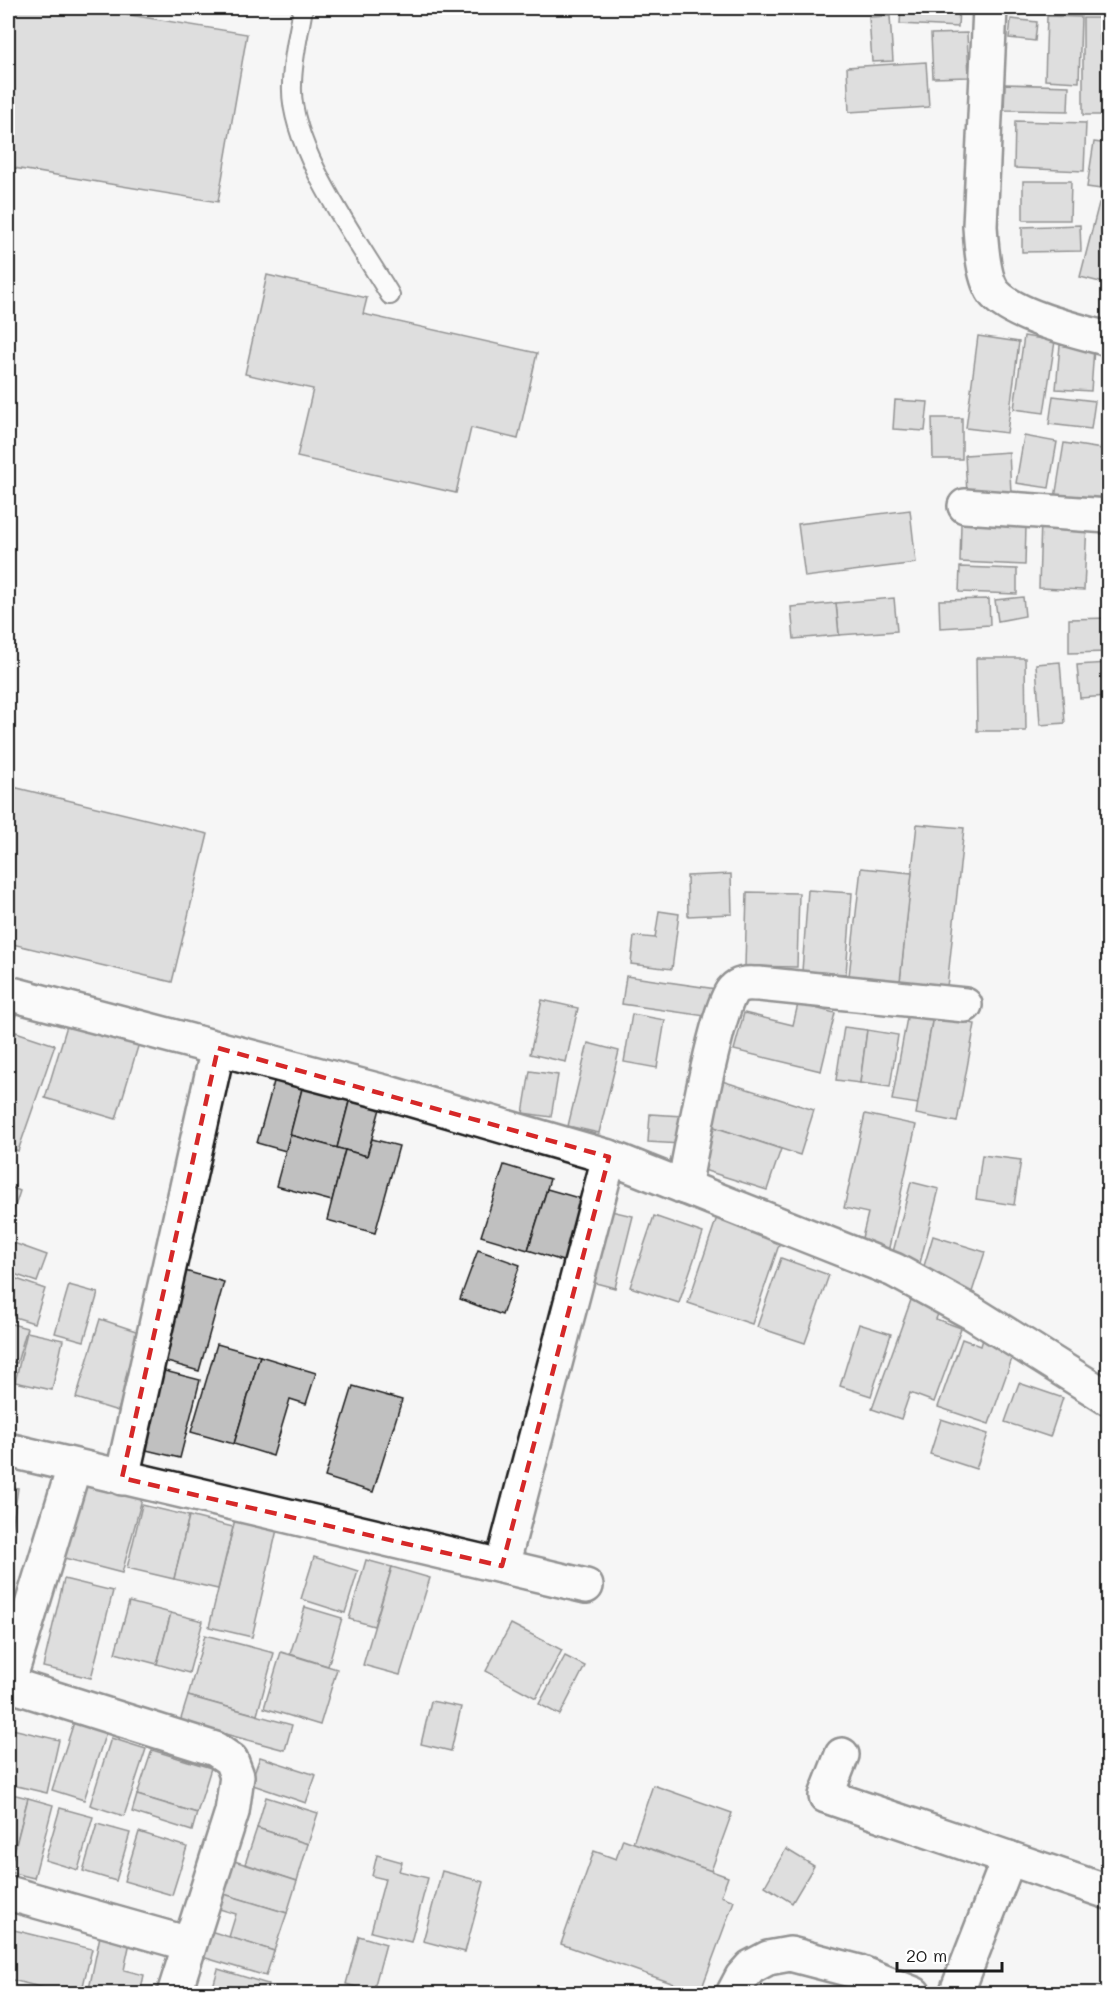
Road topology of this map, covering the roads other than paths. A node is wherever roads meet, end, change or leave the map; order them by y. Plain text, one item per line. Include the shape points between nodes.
1 (303, 8) edge
2 (990, 8) edge
3 (390, 295) dead end
4 (1108, 339) edge
5 (965, 506) dead end
6 (1108, 516) edge
7 (8, 993) edge
8 (965, 1005) dead end
9 (218, 1048) junction
10 (609, 1157) junction
11 (684, 1187) junction
12 (1108, 1398) edge
13 (8, 1450) edge
14 (74, 1467) junction
15 (122, 1478) junction
16 (502, 1566) junction
17 (586, 1586) dead end
18 (842, 1755) dead end
19 (1009, 1858) junction
20 (1108, 1892) edge
21 (8, 1893) edge
22 (189, 1944) junction
23 (174, 1994) edge
24 (733, 1994) edge
25 (914, 1994) edge
26 (956, 1994) edge

1 - 3 lane via 291,86 295,116 316,170
2 - 4 street via 980,226 981,252 989,279 995,293 1020,309
5 - 6 street
7 - 9 street
8 - 11 street via 759,984 744,983 733,989 721,1016
9 - 10 street
9 - 15 street
10 - 11 street
10 - 16 street
11 - 12 street via 894,1270 971,1312
13 - 14 street
14 - 15 street
14 - 22 street via 8,1684 215,1749 231,1760 237,1776 232,1812
15 - 16 street
16 - 17 street
18 - 19 street via 826,1796
19 - 20 street
19 - 26 street
21 - 22 street
22 - 23 street
24 - 25 street via 751,1967 790,1953 859,1972

